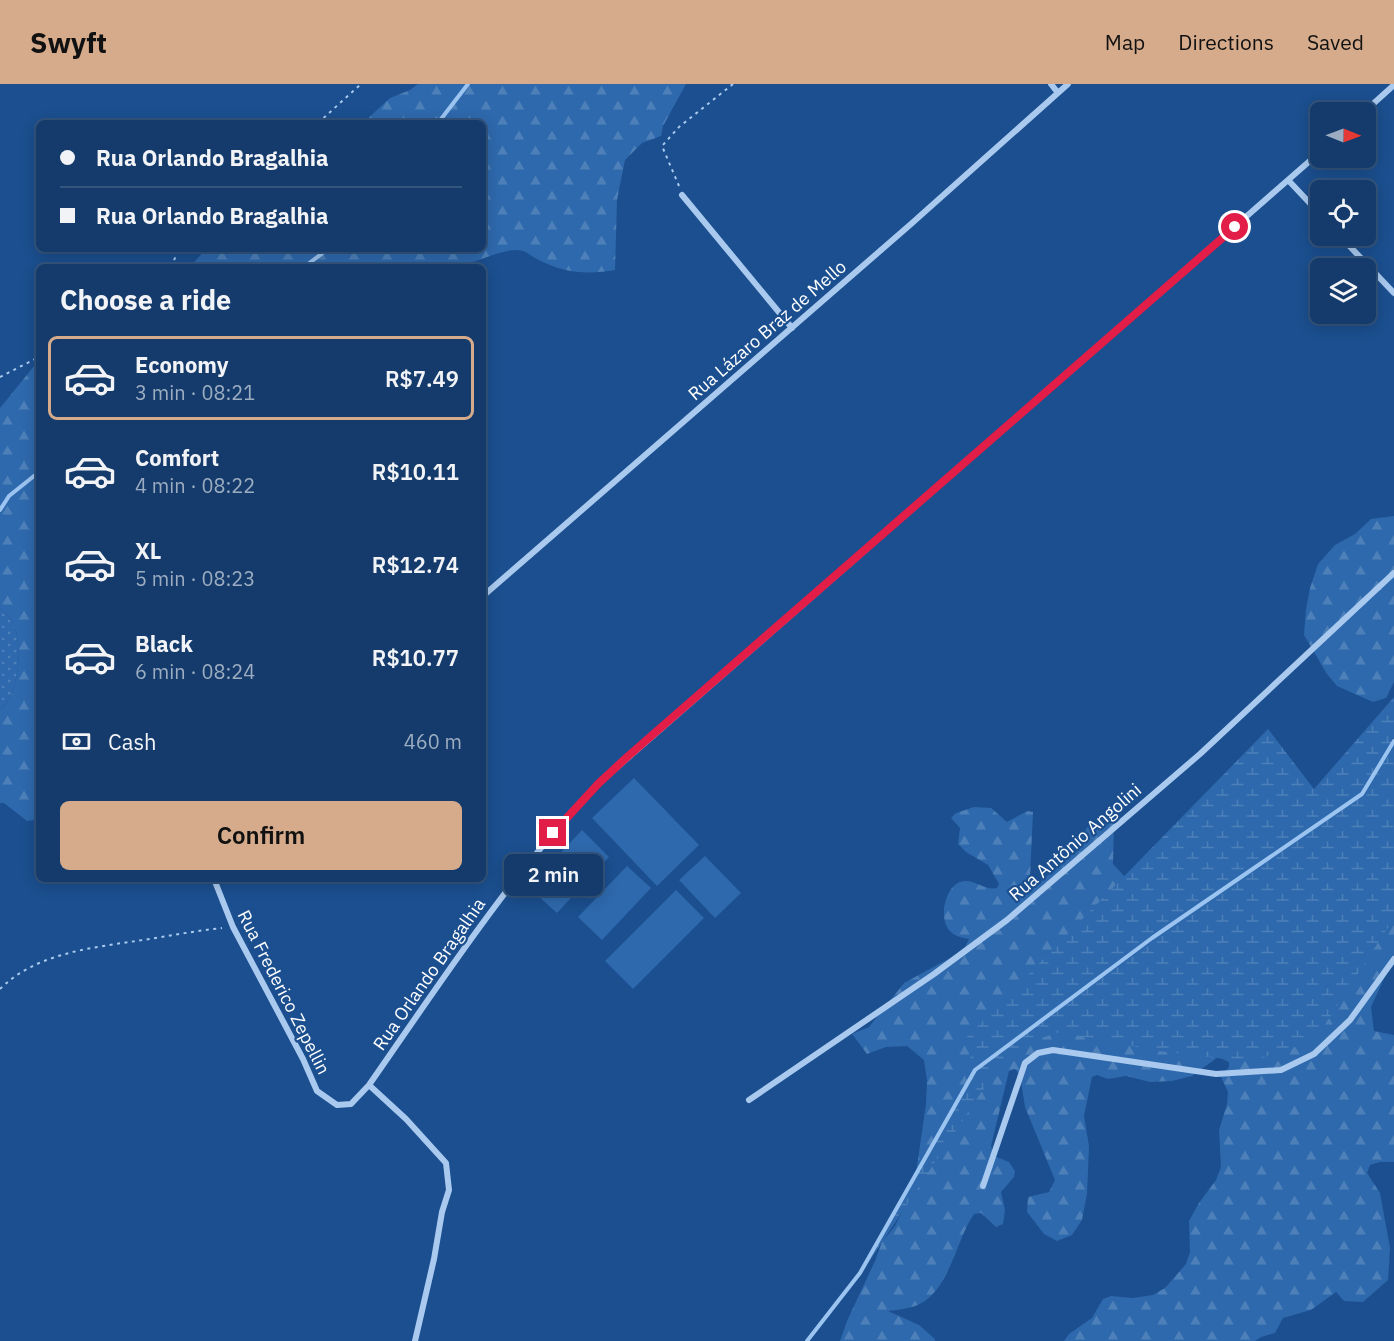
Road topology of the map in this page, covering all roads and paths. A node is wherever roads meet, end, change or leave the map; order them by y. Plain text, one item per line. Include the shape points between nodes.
1 (361, 84) edge
2 (733, 84) edge
3 (1051, 84) edge
4 (1068, 84) edge
5 (1394, 85) edge
6 (1058, 93) junction
7 (1375, 102) edge
8 (321, 120) edge
9 (1310, 161) edge
10 (1288, 181) junction
11 (682, 195) joint
12 (1310, 204) edge
13 (1349, 246) edge
14 (1394, 293) edge
15 (792, 328) junction
16 (36, 359) edge
17 (0, 377) edge
18 (1394, 573) edge
19 (486, 593) edge
20 (215, 882) edge
21 (233, 927) junction
22 (1394, 959) edge
23 (0, 989) edge
24 (369, 1085) junction
25 (749, 1100) dead end
26 (983, 1186) dead end
27 (415, 1341) edge

1 - 8 path
2 - 11 path via 662,146
3 - 6 street
4 - 6 street, Rua Lázaro Braz de Mello
5 - 7 street
6 - 15 street, Rua Lázaro Braz de Mello
9 - 10 street, Rua Orlando Bragalhia
10 - 12 street
10 - 24 street, Rua Orlando Bragalhia via 598,784 553,833 489,914
11 - 15 street
13 - 14 street
15 - 19 street, Rua Lázaro Braz de Mello
16 - 17 path
18 - 25 street, Rua Antônio Angolini via 1200,754 978,944
20 - 21 street, Rua Frederico Zepellin
21 - 23 path via 80,950 26,968
21 - 24 street, Rua Frederico Zepellin via 317,1091 345,1106
22 - 26 street via 1350,1020 1314,1054 1281,1070 1216,1074 1053,1050 1038,1053 1025,1063
24 - 27 street via 446,1163 449,1190

